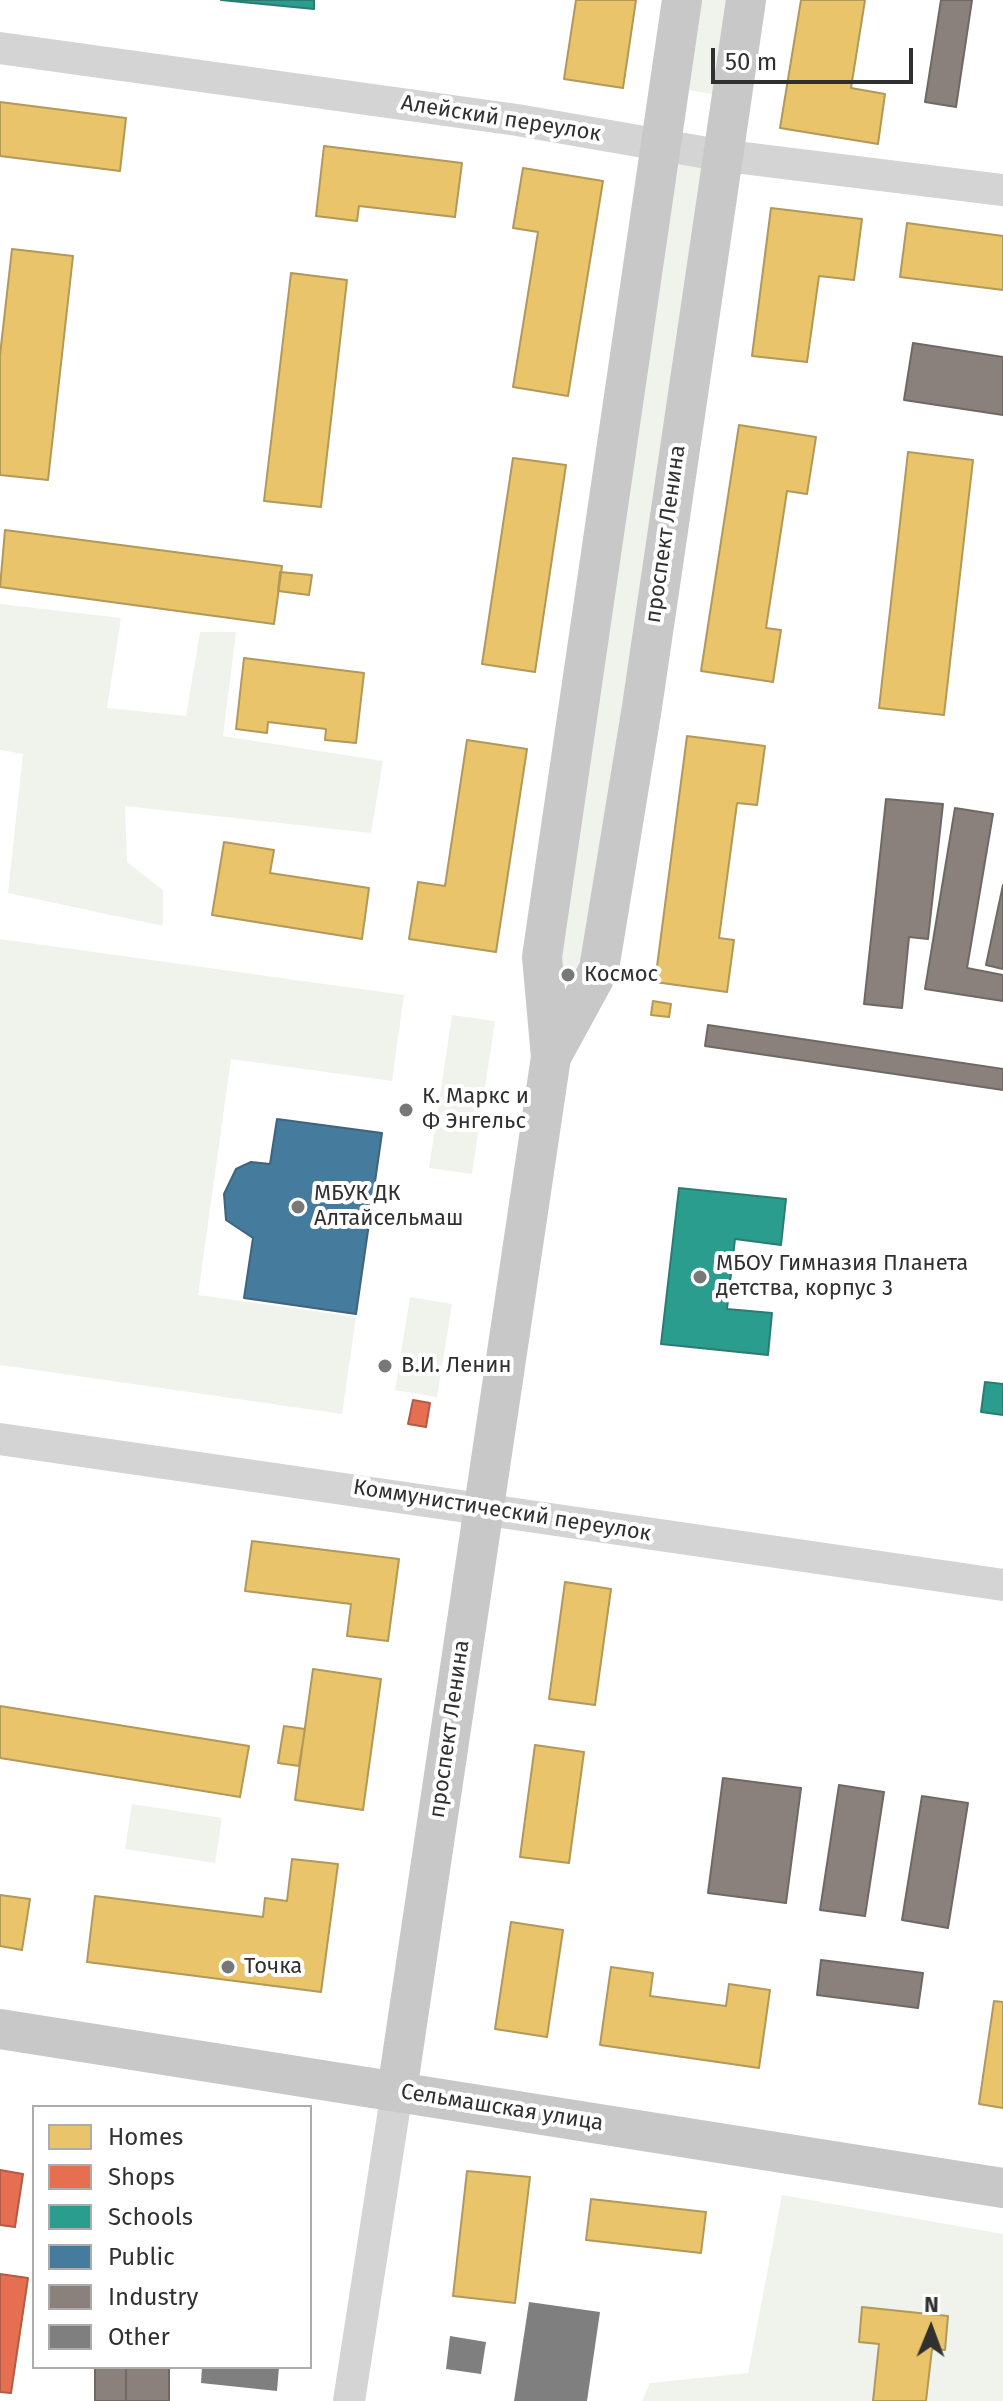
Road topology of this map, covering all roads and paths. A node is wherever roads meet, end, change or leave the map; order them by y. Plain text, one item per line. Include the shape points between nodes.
1 (682, 0) edge
2 (746, 0) edge
3 (0, 48) edge
4 (661, 145) junction
5 (721, 155) junction
6 (1003, 190) edge
7 (542, 970) junction
8 (592, 981) junction
9 (551, 1057) junction
10 (0, 1439) edge
11 (483, 1509) junction
12 (1003, 1585) edge
13 (0, 2029) edge
14 (397, 2091) junction
15 (1003, 2188) edge
16 (349, 2401) edge

1 - 4 main road, проспект Ленина
2 - 5 main road, проспект Ленина
3 - 4 street, Алейский переулок
4 - 5 street, Алейский переулок
4 - 7 main road, проспект Ленина
5 - 6 street, Алейский переулок
5 - 8 main road, проспект Ленина via 640,723 599,969
7 - 8 main road via 573,985
7 - 9 main road, проспект Ленина
8 - 9 main road, проспект Ленина
9 - 11 main road, проспект Ленина
10 - 11 street, Коммунистический переулок
11 - 12 street, Коммунистический переулок
11 - 14 main road, проспект Ленина
13 - 14 main road, Сельмашская улица
14 - 15 main road, Сельмашская улица
14 - 16 street, проспект Ленина

